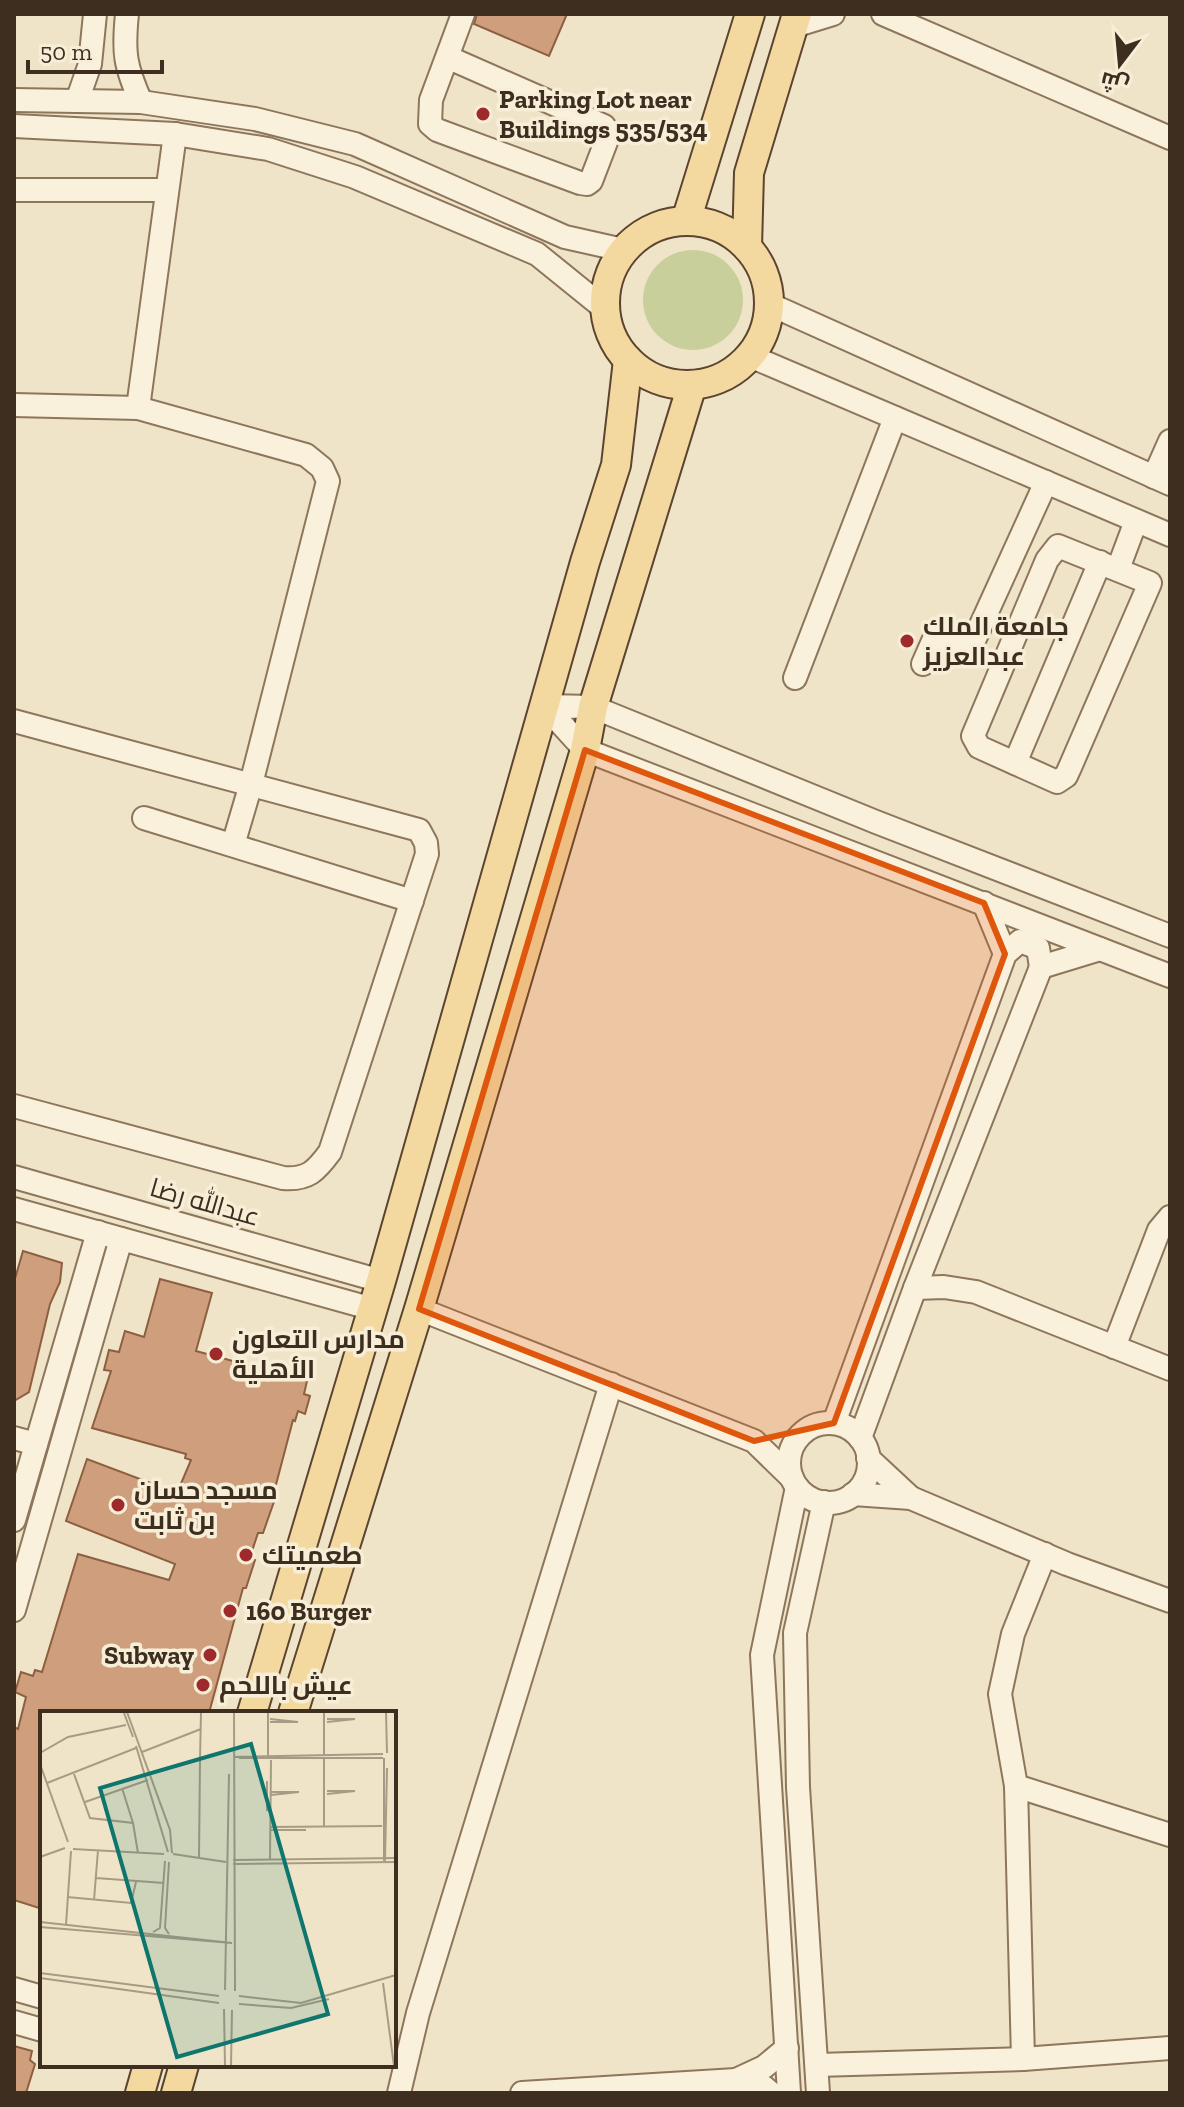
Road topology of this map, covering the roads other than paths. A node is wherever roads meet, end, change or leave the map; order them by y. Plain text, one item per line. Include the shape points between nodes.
1 (95, 14) edge
2 (127, 14) edge
3 (463, 14) edge
4 (750, 14) edge
5 (833, 14) edge
6 (883, 14) edge
7 (796, 20) edge
8 (447, 57) junction
9 (14, 100) edge
10 (77, 101) junction
11 (141, 102) junction
12 (14, 126) edge
13 (175, 134) junction
14 (1170, 138) edge
15 (14, 190) edge
16 (167, 190) junction
17 (686, 221) junction
18 (747, 247) junction
19 (623, 250) junction
20 (769, 304) junction
21 (605, 309) junction
22 (750, 356) junction
23 (628, 360) junction
24 (692, 385) junction
25 (14, 405) edge
26 (138, 408) junction
27 (895, 418) junction
28 (1170, 441) edge
29 (1162, 480) edge
30 (1046, 482) junction
31 (1136, 521) junction
32 (1170, 535) edge
33 (1109, 566) junction
34 (1160, 587) edge
35 (923, 664) dead end
36 (795, 678) dead end
37 (545, 706) junction
38 (593, 707) junction
39 (14, 721) edge
40 (585, 750) junction
41 (1015, 763) junction
42 (251, 784) junction
43 (144, 818) dead end
44 (233, 845) junction
45 (412, 901) junction
46 (984, 903) junction
47 (1170, 936) edge
48 (1100, 949) junction
49 (1005, 954) junction
50 (1041, 967) junction
51 (1170, 976) edge
52 (14, 1106) edge
53 (14, 1177) edge
54 (75, 1194) junction
55 (14, 1209) edge
56 (1170, 1217) edge
57 (69, 1224) junction
58 (98, 1232) junction
59 (121, 1239) junction
60 (381, 1281) junction
61 (915, 1288) junction
62 (373, 1309) junction
63 (419, 1309) junction
64 (1114, 1347) junction
65 (1170, 1369) edge
66 (611, 1384) junction
67 (834, 1423) junction
68 (804, 1431) junction
69 (25, 1441) edge
70 (754, 1441) junction
71 (864, 1448) junction
72 (21, 1469) edge
73 (794, 1482) junction
74 (853, 1494) junction
75 (911, 1498) junction
76 (824, 1502) junction
77 (14, 1520) edge
78 (1045, 1554) junction
79 (1170, 1601) edge
80 (14, 1610) edge
81 (253, 1711) edge
82 (294, 1711) edge
83 (1016, 1786) junction
84 (1170, 1835) edge
85 (14, 1989) edge
86 (40, 1996) edge
87 (14, 2022) edge
88 (40, 2029) edge
89 (787, 2048) junction
90 (1170, 2048) edge
91 (1023, 2059) junction
92 (817, 2065) junction
93 (147, 2067) edge
94 (183, 2067) edge
95 (736, 2080) junction
96 (140, 2093) edge
97 (176, 2093) edge
98 (399, 2093) edge
99 (522, 2093) edge
100 (771, 2093) edge
101 (789, 2093) edge
102 (818, 2093) edge

1 - 10 street via 90,64
2 - 11 street via 126,69
3 - 8 street
4 - 17 main road
5 - 7 street
6 - 14 street
7 - 18 main road via 749,173
8 - 8 street via 604,126 609,134 591,181 580,183 430,124 428,112
9 - 10 street
10 - 11 street
11 - 19 street via 255,119 355,144 565,237
12 - 13 street
13 - 16 street
13 - 21 street via 268,149 355,177 537,254
15 - 16 street
16 - 26 street
17 - 18 main road via 709,224
17 - 19 main road via 641,234
18 - 20 main road via 767,283
19 - 21 main road via 612,268
20 - 22 main road via 764,332
20 - 29 street
21 - 23 main road via 608,328
22 - 24 main road via 714,381
22 - 27 street
23 - 24 main road via 647,375
23 - 37 main road via 616,465
24 - 38 main road
25 - 26 street
26 - 42 street via 306,455 328,481
27 - 30 street
27 - 36 street
28 - 29 street
30 - 31 street
30 - 35 street via 971,647 934,639
31 - 32 street
31 - 33 street
33 - 34 street
33 - 41 street
33 - 41 street via 1058,546 1052,551 973,736 979,747
34 - 41 street via 1066,776 1057,782
37 - 38 street
37 - 40 street
37 - 60 main road
38 - 40 main road
38 - 47 street
39 - 42 street
40 - 46 street
40 - 63 main road
42 - 44 street
42 - 45 street via 419,830 427,854
43 - 44 street
44 - 45 street
45 - 52 street via 330,1152 317,1170 298,1179 283,1178
46 - 48 street
46 - 49 street
48 - 50 street
48 - 51 street
49 - 50 street via 1020,941 1038,948
49 - 67 street
50 - 61 street
53 - 54 street, عبدالله رضا
54 - 57 street
54 - 60 street, عبدالله رضا
55 - 57 street
56 - 64 street via 1159,1230
57 - 58 street
58 - 59 street
58 - 69 street
59 - 62 street
59 - 80 street
60 - 62 main road
61 - 64 street via 976,1292
61 - 71 street
62 - 81 main road
63 - 66 street
63 - 82 main road
64 - 65 street
66 - 70 street
66 - 98 street via 418,2013
67 - 68 street
67 - 71 street via 853,1431
68 - 70 street
68 - 73 street via 789,1458
69 - 72 street
70 - 73 street
71 - 74 street via 868,1474
71 - 75 street
72 - 77 street
73 - 76 street via 804,1494
73 - 89 street via 762,1655
74 - 75 street
74 - 76 street
75 - 78 street
76 - 92 street via 795,1633 798,1787
78 - 79 street
78 - 83 street via 1013,1634 1000,1694
83 - 84 street
83 - 91 street
85 - 86 street
87 - 88 street
89 - 95 street
89 - 101 street
90 - 91 street
91 - 92 street
92 - 102 street
93 - 96 main road
94 - 97 main road
95 - 99 street
95 - 100 street

